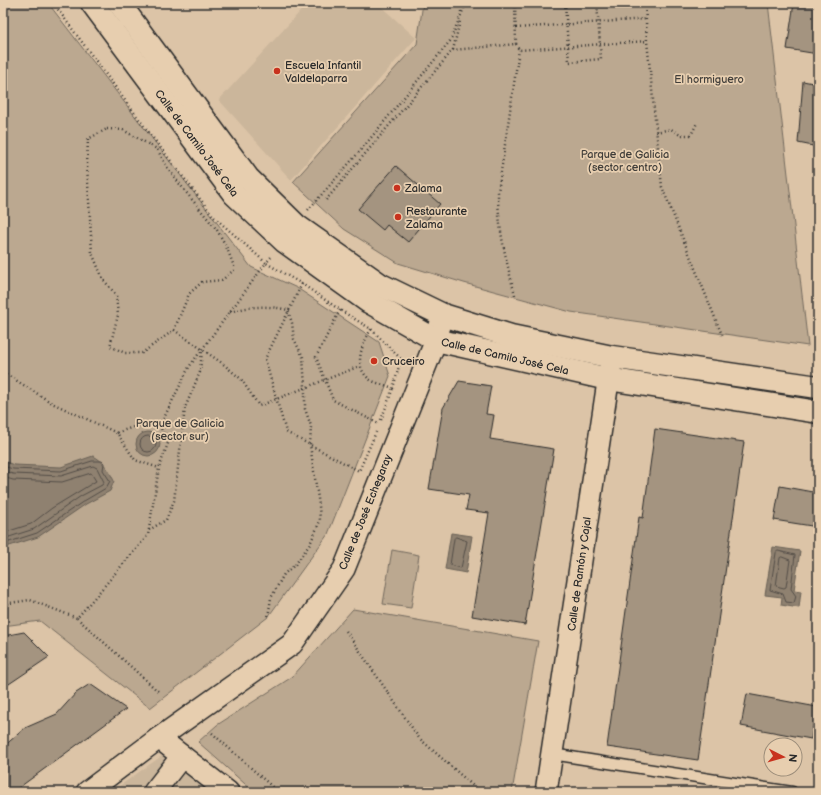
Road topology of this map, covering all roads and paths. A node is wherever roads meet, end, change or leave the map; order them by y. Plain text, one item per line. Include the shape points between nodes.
1 (53, 3) edge
2 (92, 3) edge
3 (118, 3) edge
4 (462, 3) edge
5 (466, 3) edge
6 (515, 3) edge
7 (565, 3) edge
8 (596, 3) edge
9 (645, 3) edge
10 (460, 17) junction
11 (646, 18) junction
12 (598, 22) junction
13 (566, 24) junction
14 (516, 28) junction
15 (647, 41) junction
16 (516, 44) junction
17 (600, 44) junction
18 (568, 47) junction
19 (453, 50) junction
20 (519, 50) junction
21 (697, 123) dead end
22 (656, 132) junction
23 (326, 200) dead end
24 (290, 233) junction
25 (266, 263) junction
26 (302, 284) junction
27 (515, 295) dead end
28 (288, 310) junction
29 (340, 310) junction
30 (229, 313) junction
31 (443, 315) junction
32 (371, 329) junction
33 (174, 330) junction
34 (722, 336) dead end
35 (436, 340) junction
36 (202, 349) junction
37 (612, 357) junction
38 (402, 359) junction
39 (360, 366) junction
40 (424, 368) junction
41 (3, 372) edge
42 (608, 379) junction
43 (325, 380) junction
44 (306, 387) junction
45 (818, 387) edge
46 (393, 388) junction
47 (276, 399) junction
48 (818, 412) edge
49 (379, 424) junction
50 (160, 426) junction
51 (117, 433) junction
52 (310, 445) junction
53 (159, 468) junction
54 (149, 530) junction
55 (3, 604) edge
56 (268, 617) dead end
57 (77, 618) junction
58 (346, 631) dead end
59 (160, 692) dead end
60 (212, 733) dead end
61 (159, 738) junction
62 (552, 754) junction
63 (182, 756) junction
64 (87, 792) edge
65 (154, 792) edge
66 (228, 792) edge
67 (278, 792) edge
68 (480, 792) edge
69 (546, 792) edge
70 (792, 792) edge

1 - 25 path via 214,217
2 - 24 street, Calle de Camilo José Cela via 234,194
3 - 24 street, Calle de Camilo José Cela
4 - 10 path
5 - 10 path
6 - 14 path
7 - 13 path
8 - 12 path
9 - 11 path
10 - 19 path
10 - 24 path via 450,41 425,74
11 - 12 path
11 - 15 path
12 - 13 path
12 - 17 path
13 - 14 path
13 - 18 path
14 - 16 path
15 - 17 path
15 - 22 path
16 - 19 path
16 - 20 path
17 - 18 path
17 - 18 path via 601,59 569,62
18 - 20 path
19 - 23 path
20 - 27 path via 498,192 501,241
21 - 22 path via 691,135 680,135 671,129
22 - 34 path via 662,187
24 - 25 path
24 - 31 street, Calle de Camilo José Cela via 380,285
24 - 35 street, Calle de Camilo José Cela via 369,302
25 - 26 path
25 - 30 path
26 - 28 path
26 - 29 path
28 - 30 path via 271,306 245,308
28 - 44 path via 294,339 303,358
28 - 47 path via 265,359
29 - 32 path
29 - 43 path via 316,358
30 - 36 path
31 - 35 street, Calle de José Echegaray
31 - 37 street, Calle de Camilo José Cela via 511,336
32 - 38 path
32 - 39 path via 361,349
33 - 33 path via 142,353 125,353 110,346 118,315 116,295 103,279 92,253 87,165 88,139 107,129 123,130 157,149 167,167 217,230 235,269 222,280 202,282 189,294
33 - 36 path
35 - 40 street, Calle de José Echegaray
35 - 42 street, Calle de Camilo José Cela
36 - 47 path via 242,379 258,406
36 - 50 path via 189,367
36 - 54 path via 200,372 186,408 174,501 166,520
37 - 42 street, Calle de Ramón y Cajal
37 - 45 street, Calle de Camilo José Cela
38 - 40 path
38 - 46 path
39 - 43 path
39 - 46 path via 369,379
40 - 61 street, Calle de José Echegaray via 344,569 292,644
41 - 51 path via 52,403
42 - 48 street, Calle de Camilo José Cela
42 - 62 street, Calle de Ramón y Cajal
43 - 44 path
43 - 49 path via 334,400
44 - 47 path
44 - 52 path via 305,409 311,426
46 - 49 path
47 - 52 path via 286,432
49 - 52 path via 359,471
50 - 51 path via 133,426
50 - 53 path via 168,443
51 - 53 path via 135,460
52 - 56 path via 320,521 310,544 281,580 271,598
53 - 54 path
54 - 57 path via 148,536
55 - 57 path via 30,600
57 - 59 path
58 - 68 path via 419,738
60 - 67 path
61 - 63 street
61 - 64 street, Calle de José Echegaray
62 - 69 street, Calle de Ramón y Cajal
62 - 70 lane
63 - 65 street
63 - 66 street

